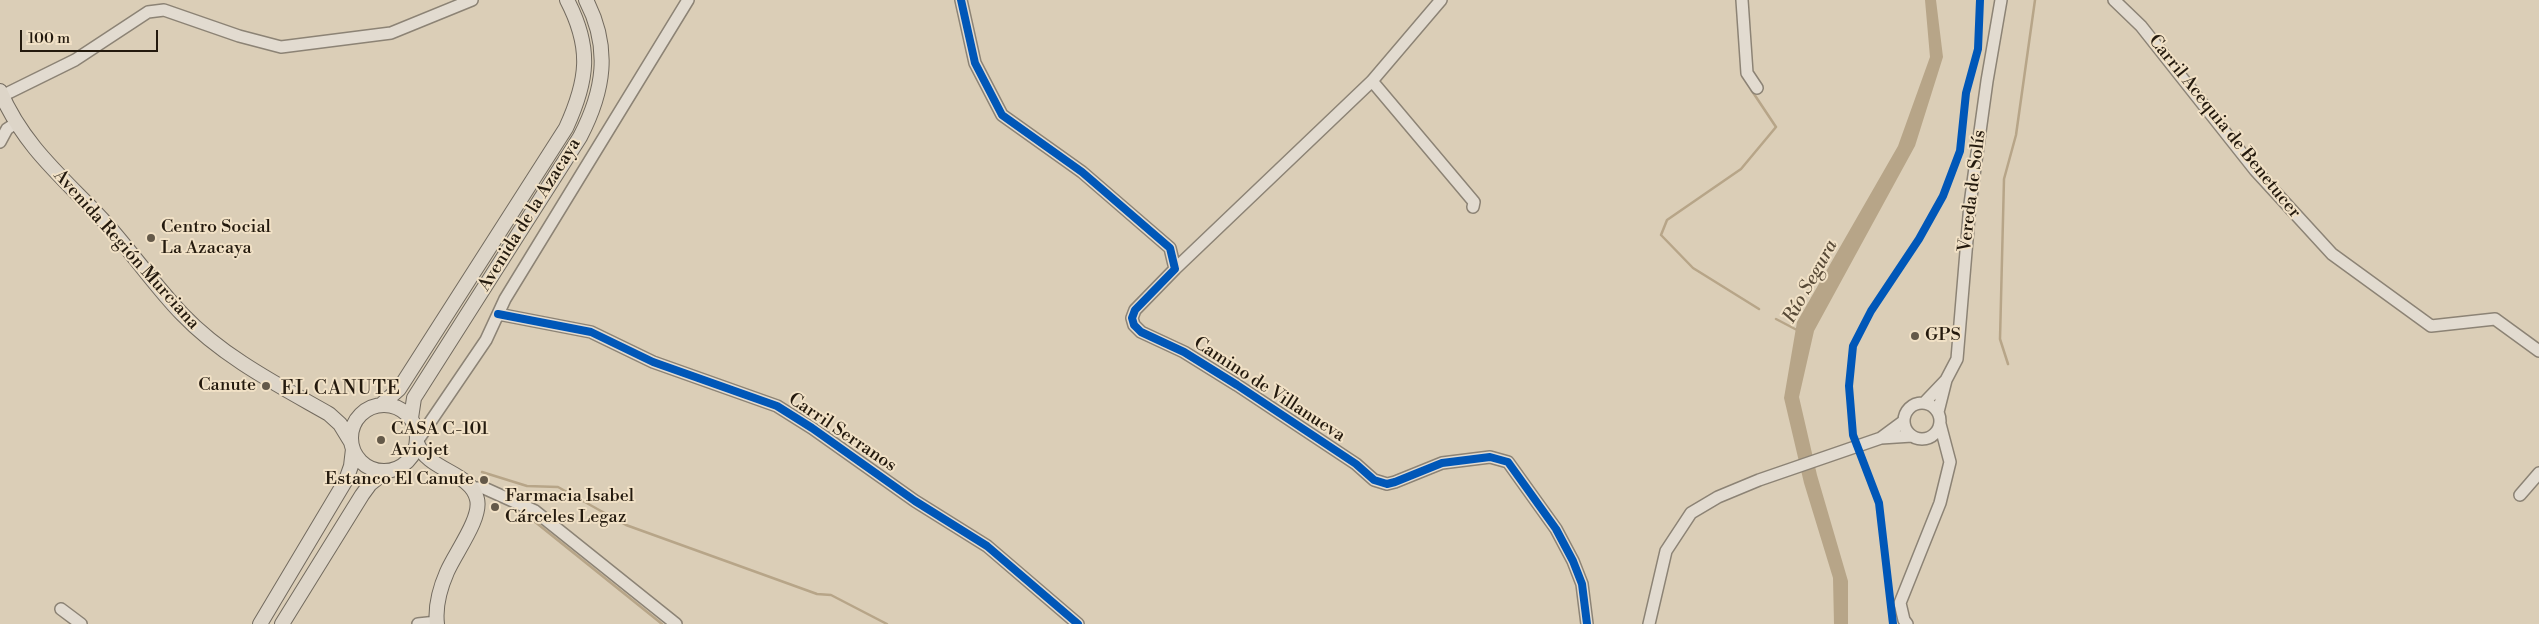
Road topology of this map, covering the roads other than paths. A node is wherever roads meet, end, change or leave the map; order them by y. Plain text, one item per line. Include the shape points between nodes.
1 (472, 0) edge
2 (567, 0) edge
3 (586, 0) edge
4 (688, 0) edge
5 (961, 0) edge
6 (1441, 0) edge
7 (1742, 0) edge
8 (2001, 0) edge
9 (2114, 0) edge
10 (1372, 80) junction
11 (1757, 88) dead end
12 (1, 93) edge
13 (16, 123) junction
14 (0, 142) edge
15 (1473, 206) dead end
16 (1175, 269) junction
17 (498, 314) junction
18 (2539, 351) edge
19 (1946, 380) junction
20 (1924, 403) junction
21 (380, 405) junction
22 (367, 410) junction
23 (329, 414) junction
24 (411, 418) junction
25 (1939, 418) junction
26 (1904, 420) junction
27 (1912, 436) junction
28 (1881, 438) junction
29 (1929, 438) junction
30 (418, 441) junction
31 (352, 445) junction
32 (1950, 462) junction
33 (401, 467) junction
34 (445, 470) junction
35 (386, 472) junction
36 (2539, 473) edge
37 (472, 488) junction
38 (2520, 495) dead end
39 (61, 609) dead end
40 (437, 623) edge
41 (82, 624) edge
42 (260, 624) edge
43 (282, 624) edge
44 (418, 624) edge
45 (676, 624) edge
46 (1078, 624) edge
47 (1587, 624) edge
48 (1649, 624) edge
49 (1907, 624) edge

1 - 12 street via 391,33 280,47 164,10 148,12 75,60
2 - 21 main road, Avenida de la Azacaya via 582,34 585,72 566,128 408,376 399,389
3 - 24 main road, Avenida de la Azacaya via 602,52 600,82 591,116 414,398
4 - 17 street
5 - 16 street via 975,63 1002,115 1082,172 1170,248
6 - 10 street
7 - 11 street via 1746,73
8 - 19 street, Vereda de Solís via 1970,204 1957,359
9 - 18 street, Carril Acequia de Benetucer via 2141,26 2255,170 2332,254 2431,326 2495,319
10 - 15 street via 1474,202
10 - 16 street
12 - 13 main road, Avenida Región Murciana
13 - 14 street via 7,129
13 - 23 main road, Avenida Región Murciana via 42,158 110,228 193,325 246,366
16 - 47 street, Camino de Villanueva via 1136,310 1132,318 1134,325 1141,332 1184,352 1237,385 1356,464 1374,480 1387,484 1395,482 1442,463 1490,457 1508,462 1556,530 1573,561 1582,584
17 - 30 street via 486,340
17 - 46 street, Carril Serranos via 592,332 652,362 777,406 986,546
19 - 20 street, Vereda de Solís
19 - 25 street, Vereda de Solís
20 - 25 street via 1930,404
20 - 26 street via 1909,408
21 - 22 main road
21 - 24 main road via 398,408
22 - 23 main road via 345,416
22 - 31 main road via 353,427
23 - 31 main road, Avenida Región Murciana via 340,424
24 - 30 main road
25 - 29 street via 1934,435
25 - 32 street
26 - 27 street
26 - 28 street
27 - 28 street
27 - 29 street
28 - 48 street via 1759,480 1718,497 1691,513 1666,551
29 - 32 street
30 - 33 main road via 412,457
30 - 34 main road via 424,454
31 - 35 main road via 365,466
31 - 42 main road via 351,466 346,480
32 - 49 street via 1940,503 1900,603
33 - 34 main road via 419,465
33 - 35 main road
34 - 37 main road
35 - 43 main road via 362,495
36 - 38 street
37 - 40 main road via 477,512 443,582
37 - 45 street via 484,488 536,511
39 - 41 street
40 - 44 street

